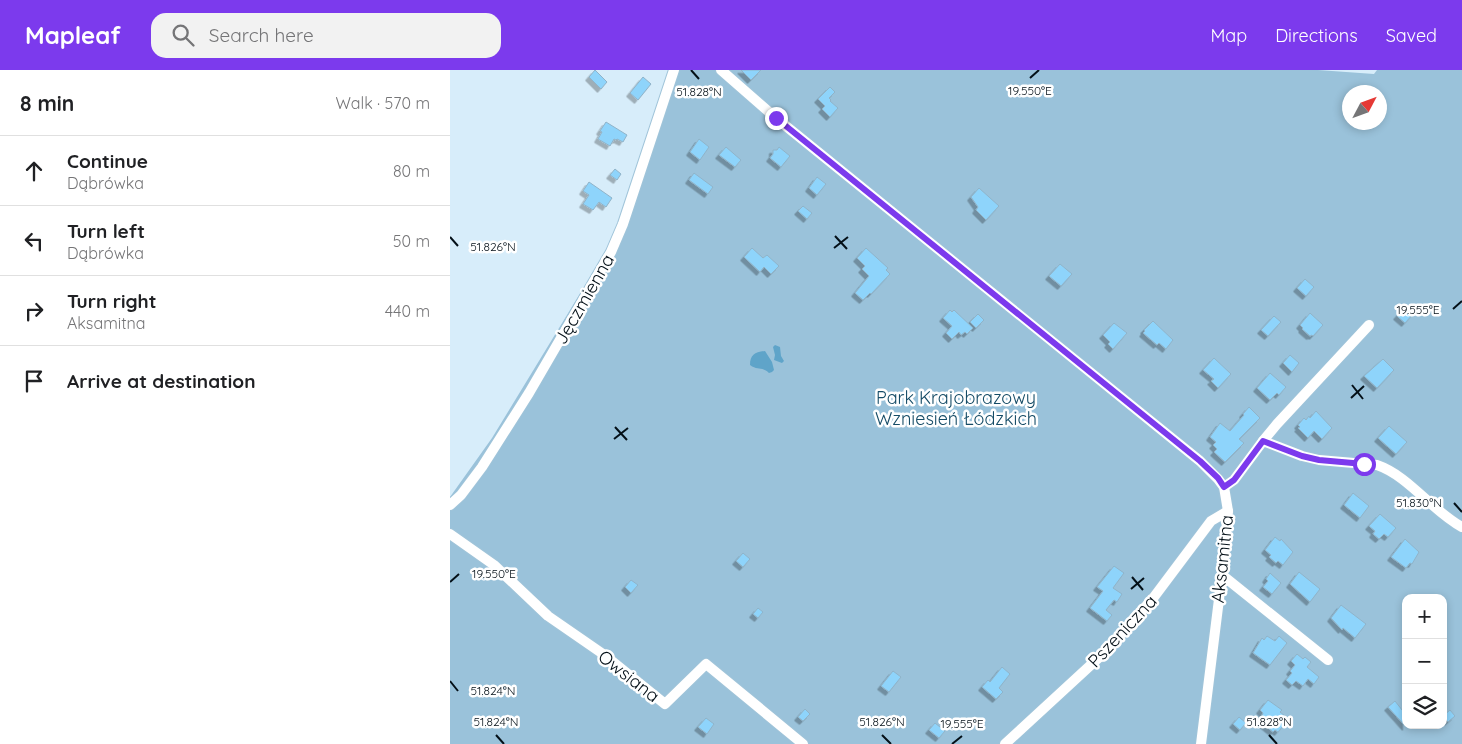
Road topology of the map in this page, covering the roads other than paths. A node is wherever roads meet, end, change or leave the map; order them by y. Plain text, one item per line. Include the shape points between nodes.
1 (674, 70) edge
2 (721, 70) edge
3 (1369, 325) dead end
4 (1263, 441) junction
5 (1224, 487) junction
6 (450, 505) edge
7 (1228, 511) junction
8 (1462, 527) edge
9 (450, 534) edge
10 (1222, 575) junction
11 (1328, 660) dead end
12 (803, 744) edge
13 (1006, 744) edge
14 (1201, 744) edge

1 - 6 street, Jęczmienna via 623,224 603,268 482,467
2 - 5 street via 1192,455
3 - 4 street
4 - 5 street via 1234,480
4 - 8 street via 1319,460 1383,467
5 - 7 street, Aksamitna
7 - 10 street, Aksamitna
7 - 13 street, Pszeniczna via 1211,521 1154,598 1106,651
9 - 12 street, Owsiana via 494,566 548,616 665,704 706,664
10 - 11 street
10 - 14 street, Aksamitna

